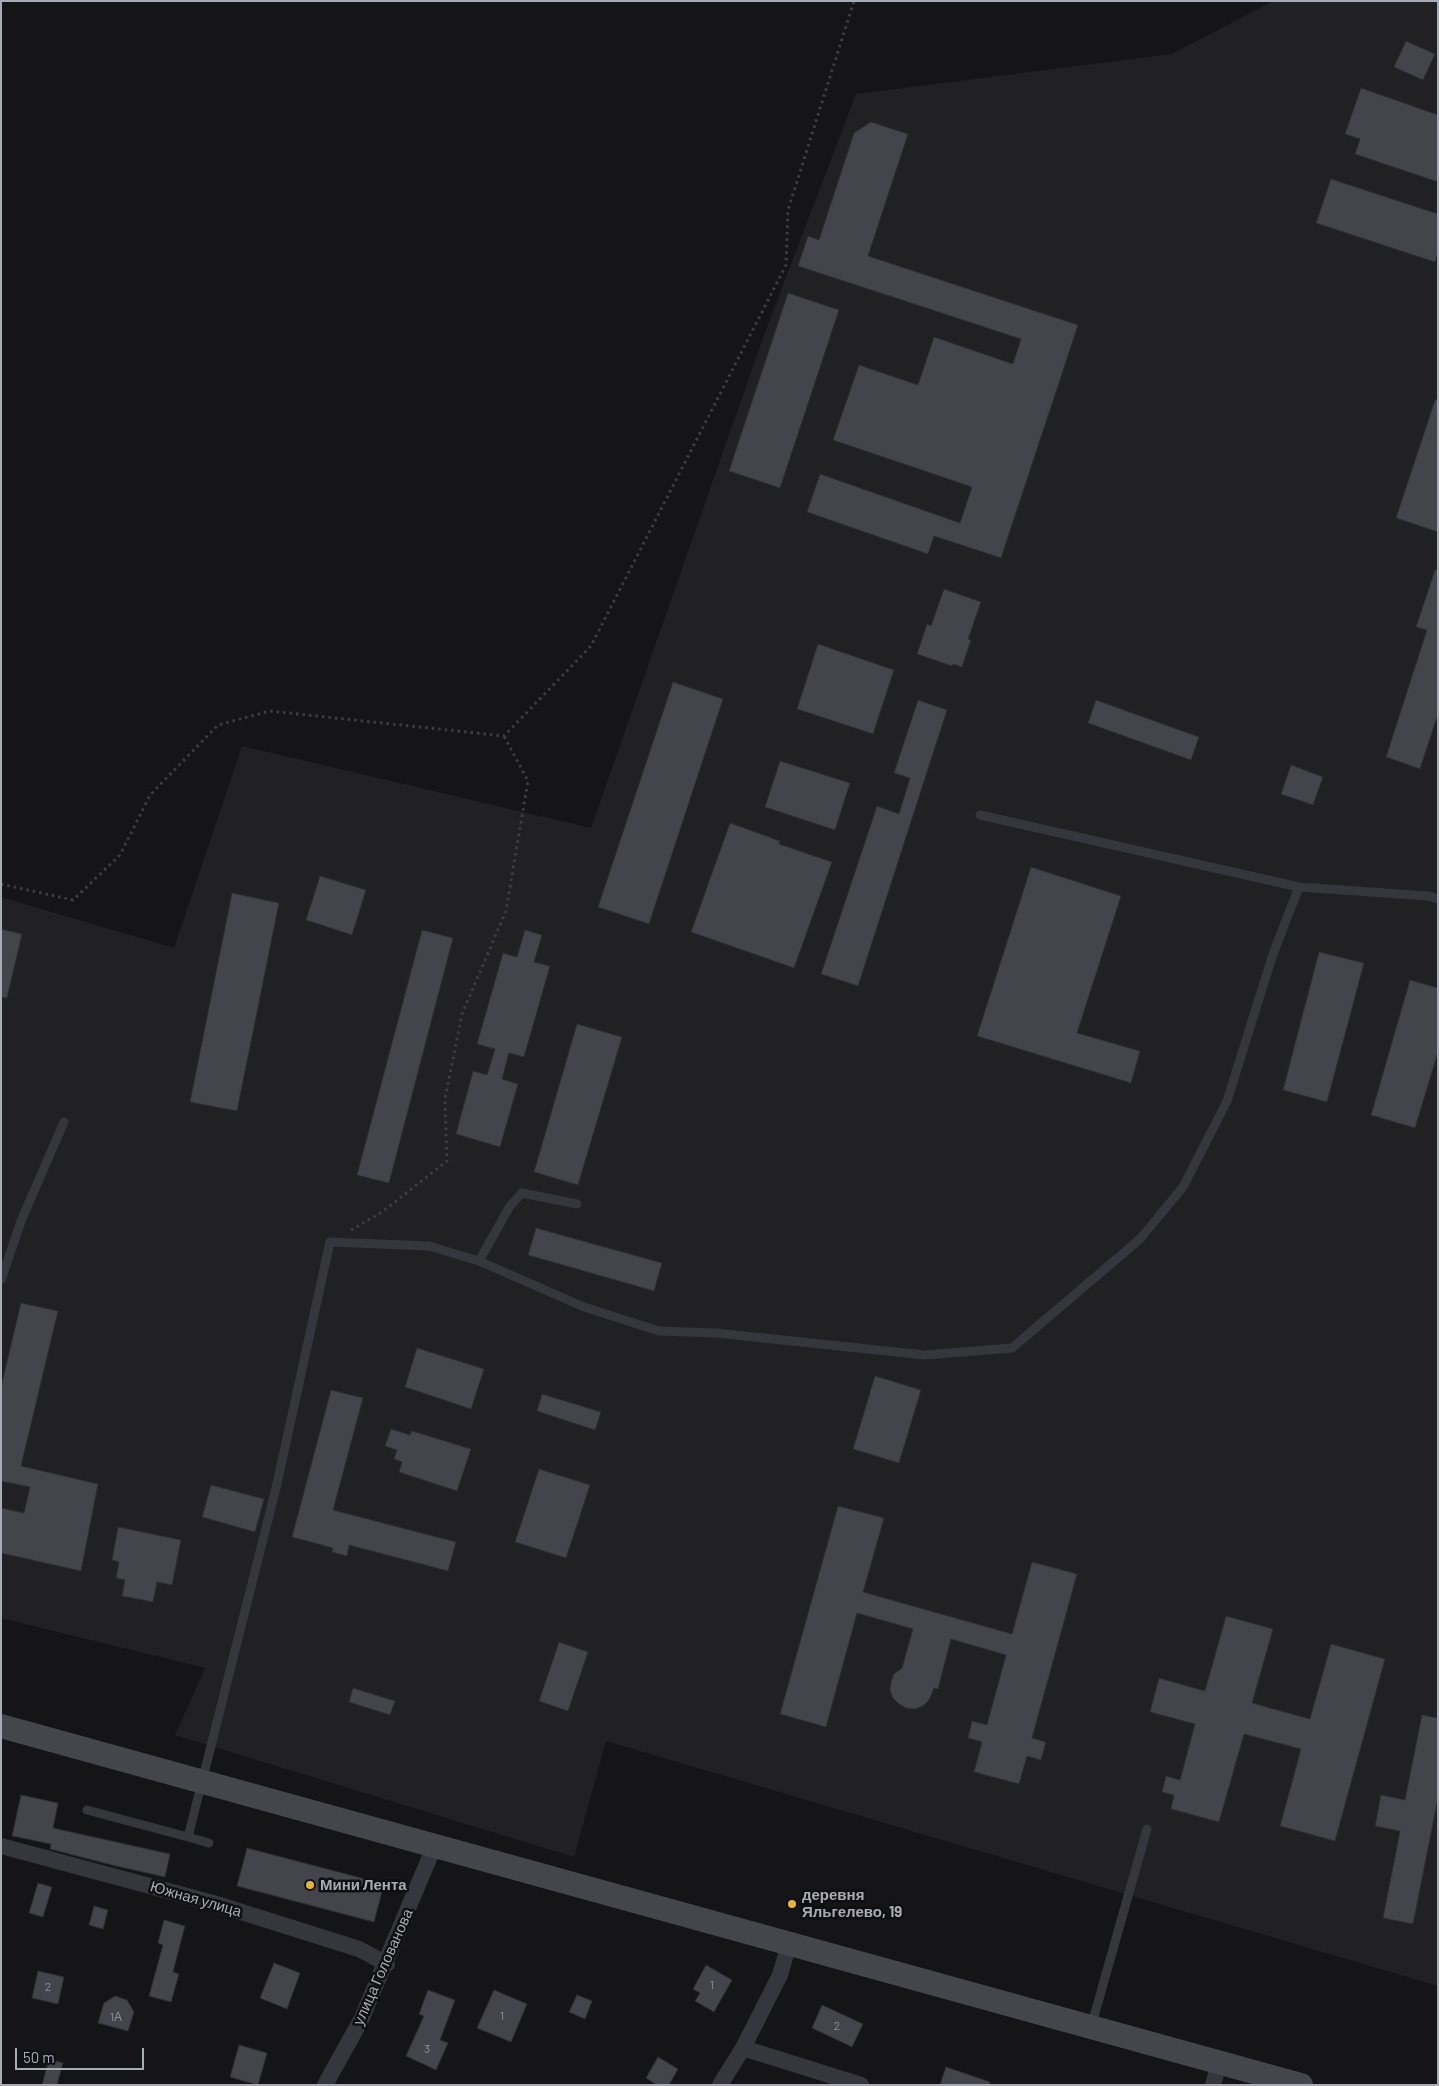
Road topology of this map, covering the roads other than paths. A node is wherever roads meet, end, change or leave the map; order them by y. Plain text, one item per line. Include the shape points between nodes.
1 (980, 815) dead end
2 (1298, 887) junction
3 (1438, 899) edge
4 (64, 1122) dead end
5 (577, 1204) dead end
6 (479, 1261) junction
7 (1, 1280) edge
8 (1, 1726) edge
9 (202, 1782) junction
10 (87, 1810) dead end
11 (1148, 1830) dead end
12 (188, 1837) junction
13 (210, 1843) dead end
14 (1, 1846) edge
15 (434, 1847) junction
16 (789, 1944) junction
17 (386, 1964) junction
18 (1091, 2027) junction
19 (743, 2048) junction
20 (1216, 2074) edge
21 (325, 2085) edge
22 (720, 2085) edge
23 (861, 2085) edge
24 (1302, 2085) edge

1 - 2 lane
2 - 3 lane
2 - 6 lane via 1226,1101 1183,1187 1140,1239 1012,1348 924,1355 716,1333 659,1331 584,1306
4 - 7 lane via 21,1221
5 - 6 lane via 522,1193 510,1206
6 - 9 lane via 429,1246 330,1242 276,1488
8 - 9 main road
9 - 12 lane
9 - 15 main road
10 - 12 lane
11 - 18 lane
12 - 13 lane
14 - 17 street, Южная улица via 213,1903 360,1949
15 - 16 main road
15 - 17 street, улица Голованова
16 - 18 main road
16 - 19 street via 780,1975
17 - 21 street, улица Голованова via 361,2020
18 - 20 main road
19 - 22 street
19 - 23 street
20 - 24 main road

